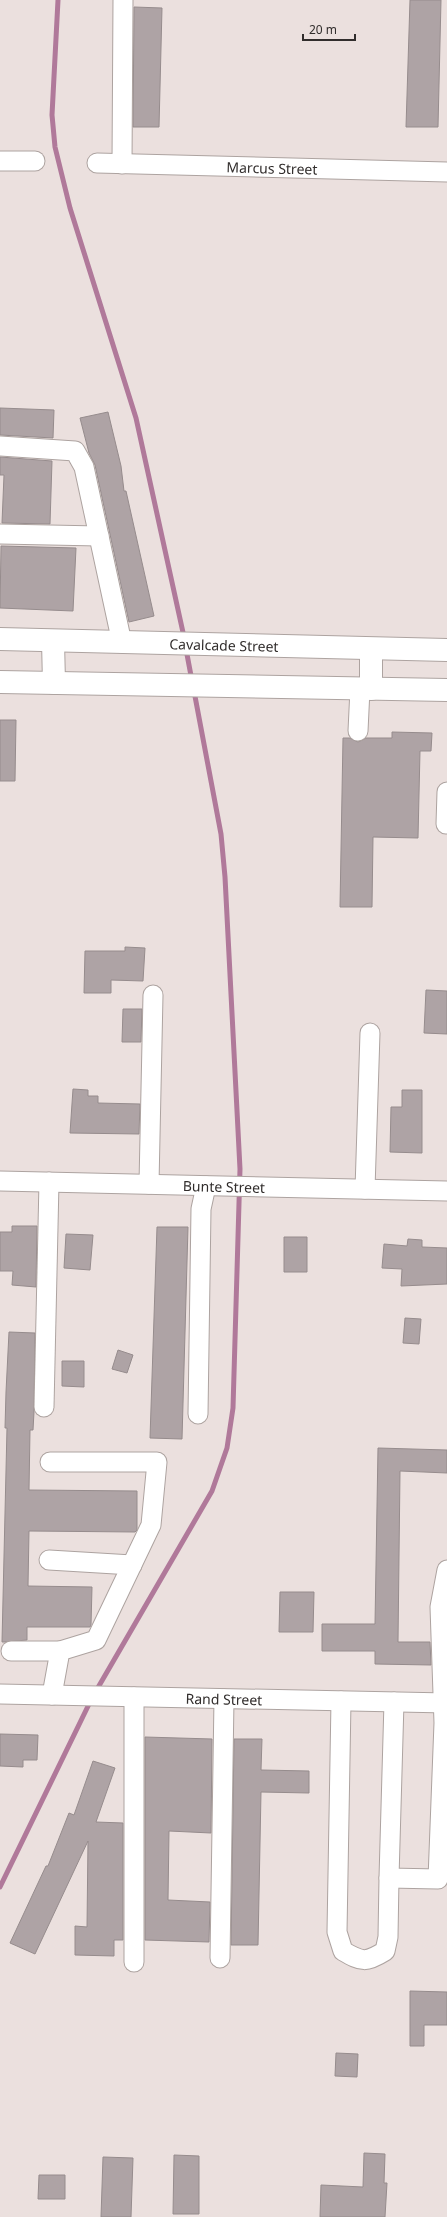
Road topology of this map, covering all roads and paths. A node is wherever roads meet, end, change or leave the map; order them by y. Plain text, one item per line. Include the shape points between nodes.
1 (123, 0) edge
2 (0, 160) edge
3 (35, 162) dead end
4 (97, 163) dead end
5 (122, 164) junction
6 (447, 172) edge
7 (0, 446) edge
8 (0, 534) edge
9 (99, 536) junction
10 (0, 639) edge
11 (53, 641) junction
12 (122, 643) junction
13 (371, 649) junction
14 (447, 650) edge
15 (0, 682) edge
16 (54, 683) junction
17 (365, 689) junction
18 (447, 690) edge
19 (358, 731) dead end
20 (447, 792) edge
21 (446, 824) dead end
22 (153, 995) dead end
23 (370, 1033) dead end
24 (0, 1181) edge
25 (49, 1182) junction
26 (149, 1184) junction
27 (214, 1186) junction
28 (365, 1189) junction
29 (447, 1191) edge
30 (44, 1407) dead end
31 (198, 1414) dead end
32 (50, 1462) dead end
33 (49, 1560) dead end
34 (132, 1565) junction
35 (447, 1570) edge
36 (11, 1651) dead end
37 (60, 1651) junction
38 (0, 1694) edge
39 (52, 1695) junction
40 (125, 1696) junction
41 (224, 1699) junction
42 (341, 1701) junction
43 (394, 1702) junction
44 (446, 1703) edge
45 (388, 1878) junction
46 (443, 1879) edge
47 (220, 1958) dead end
48 (134, 1962) dead end

1 - 5 street
2 - 3 street
4 - 5 street, Marcus Street
5 - 6 street, Marcus Street
7 - 9 street via 75,452 84,467
8 - 9 street
9 - 12 street
10 - 11 main road, Cavalcade Street
11 - 12 main road, Cavalcade Street
11 - 16 main road
12 - 13 main road, Cavalcade Street
13 - 14 main road, Cavalcade Street
13 - 17 main road
15 - 16 main road
16 - 17 main road
17 - 18 main road
17 - 19 street
20 - 21 street
22 - 26 street
23 - 28 street
24 - 25 street, Bunte Street
25 - 26 street, Bunte Street
25 - 30 street
26 - 27 street, Bunte Street
27 - 28 street, Bunte Street
27 - 31 street via 201,1208
28 - 29 street, Bunte Street
32 - 34 street via 157,1462 151,1525
33 - 34 street
34 - 37 street via 96,1640
35 - 44 street via 440,1607
36 - 37 street
37 - 39 street
38 - 39 street, Rand Street
39 - 40 street, Rand Street
40 - 41 street, Rand Street
40 - 48 street
41 - 42 street, Rand Street
41 - 47 street
42 - 43 street, Rand Street
42 - 45 street via 337,1932 343,1952 358,1960 371,1960 385,1951 388,1936
43 - 44 street, Rand Street
43 - 45 street
44 - 46 street
45 - 46 street

